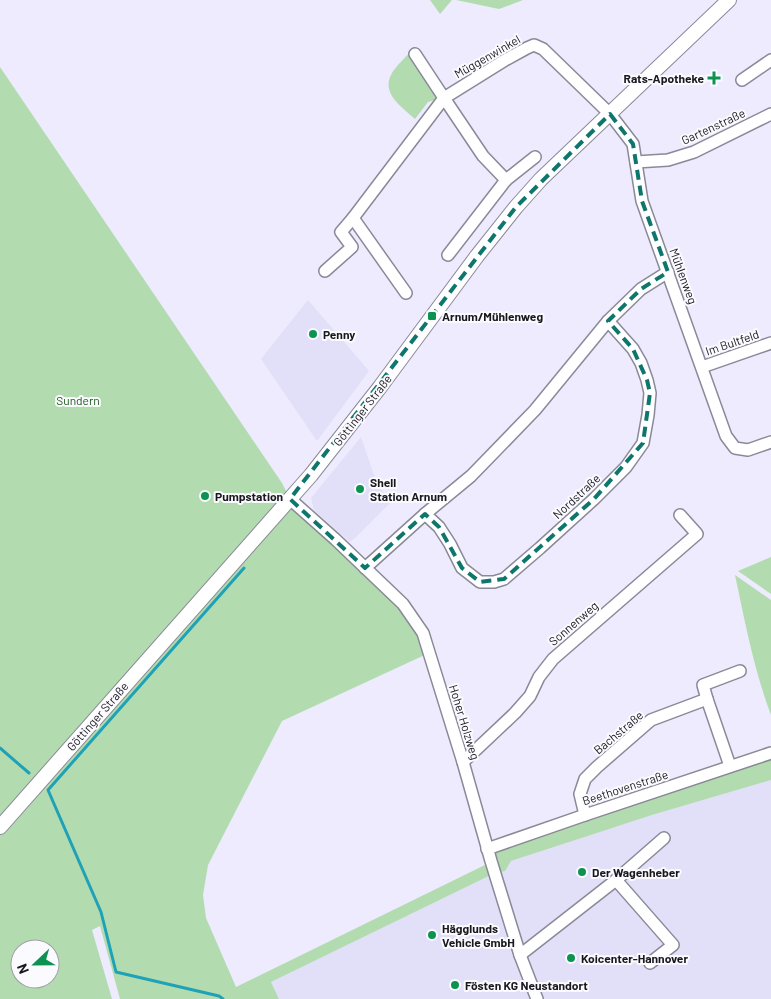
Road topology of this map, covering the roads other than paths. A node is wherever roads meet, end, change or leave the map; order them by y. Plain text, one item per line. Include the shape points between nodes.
1 (729, 0) edge
2 (415, 54) dead end
3 (771, 60) edge
4 (742, 80) dead end
5 (444, 98) junction
6 (610, 114) junction
7 (771, 114) edge
8 (535, 157) dead end
9 (636, 162) junction
10 (506, 180) junction
11 (353, 218) junction
12 (366, 236) junction
13 (352, 247) junction
14 (448, 255) dead end
15 (325, 271) dead end
16 (668, 272) junction
17 (406, 293) dead end
18 (608, 321) junction
19 (771, 343) edge
20 (702, 367) junction
21 (771, 442) edge
22 (290, 499) junction
23 (424, 514) junction
24 (680, 515) dead end
25 (365, 568) junction
26 (740, 671) dead end
27 (707, 699) junction
28 (771, 753) edge
29 (463, 762) junction
30 (730, 766) junction
31 (585, 815) junction
32 (0, 827) edge
33 (664, 838) dead end
34 (487, 848) junction
35 (616, 880) junction
36 (520, 955) junction
37 (650, 963) dead end
38 (537, 999) edge

1 - 6 street, Göttinger Straße
2 - 5 street
3 - 4 street
5 - 6 street, Müggenwinkel via 534,45 544,49
5 - 10 street via 482,156
5 - 11 street, Müggenwinkel
6 - 9 street, Mühlenweg via 633,144
6 - 22 street, Göttinger Straße via 516,207 312,475
7 - 9 street, Gartenstraße via 694,152 668,160
8 - 10 street
9 - 16 street, Mühlenweg via 642,201
10 - 14 street
11 - 12 street
11 - 13 street, Müggenwinkel via 340,232
12 - 13 street
12 - 17 street
13 - 15 street
16 - 18 street via 641,289
16 - 20 street, Mühlenweg
18 - 23 street via 535,410 470,476
18 - 23 street, Nordstraße via 633,349 650,393 643,443 626,467 540,548 504,579 494,582 480,582 462,568 439,527
19 - 20 street, Im Bultfeld
20 - 21 street, Mühlenweg via 726,436 735,448 748,450
22 - 25 street, Hoher Holzweg
22 - 32 street, Göttinger Straße
23 - 25 street
24 - 29 street, Sonnenweg via 697,534 552,660 530,696
25 - 29 street, Hoher Holzweg via 404,604 423,634
26 - 27 street via 703,685
27 - 30 street
27 - 31 street, Bachstraße via 651,720 597,767 585,779 580,794
28 - 30 street, Beethovenstraße
29 - 34 street, Hoher Holzweg
30 - 31 street, Beethovenstraße
31 - 34 street, Beethovenstraße
33 - 35 street
34 - 36 street, Hoher Holzweg
35 - 36 street
35 - 37 street via 672,945
36 - 38 street, Hoher Holzweg

